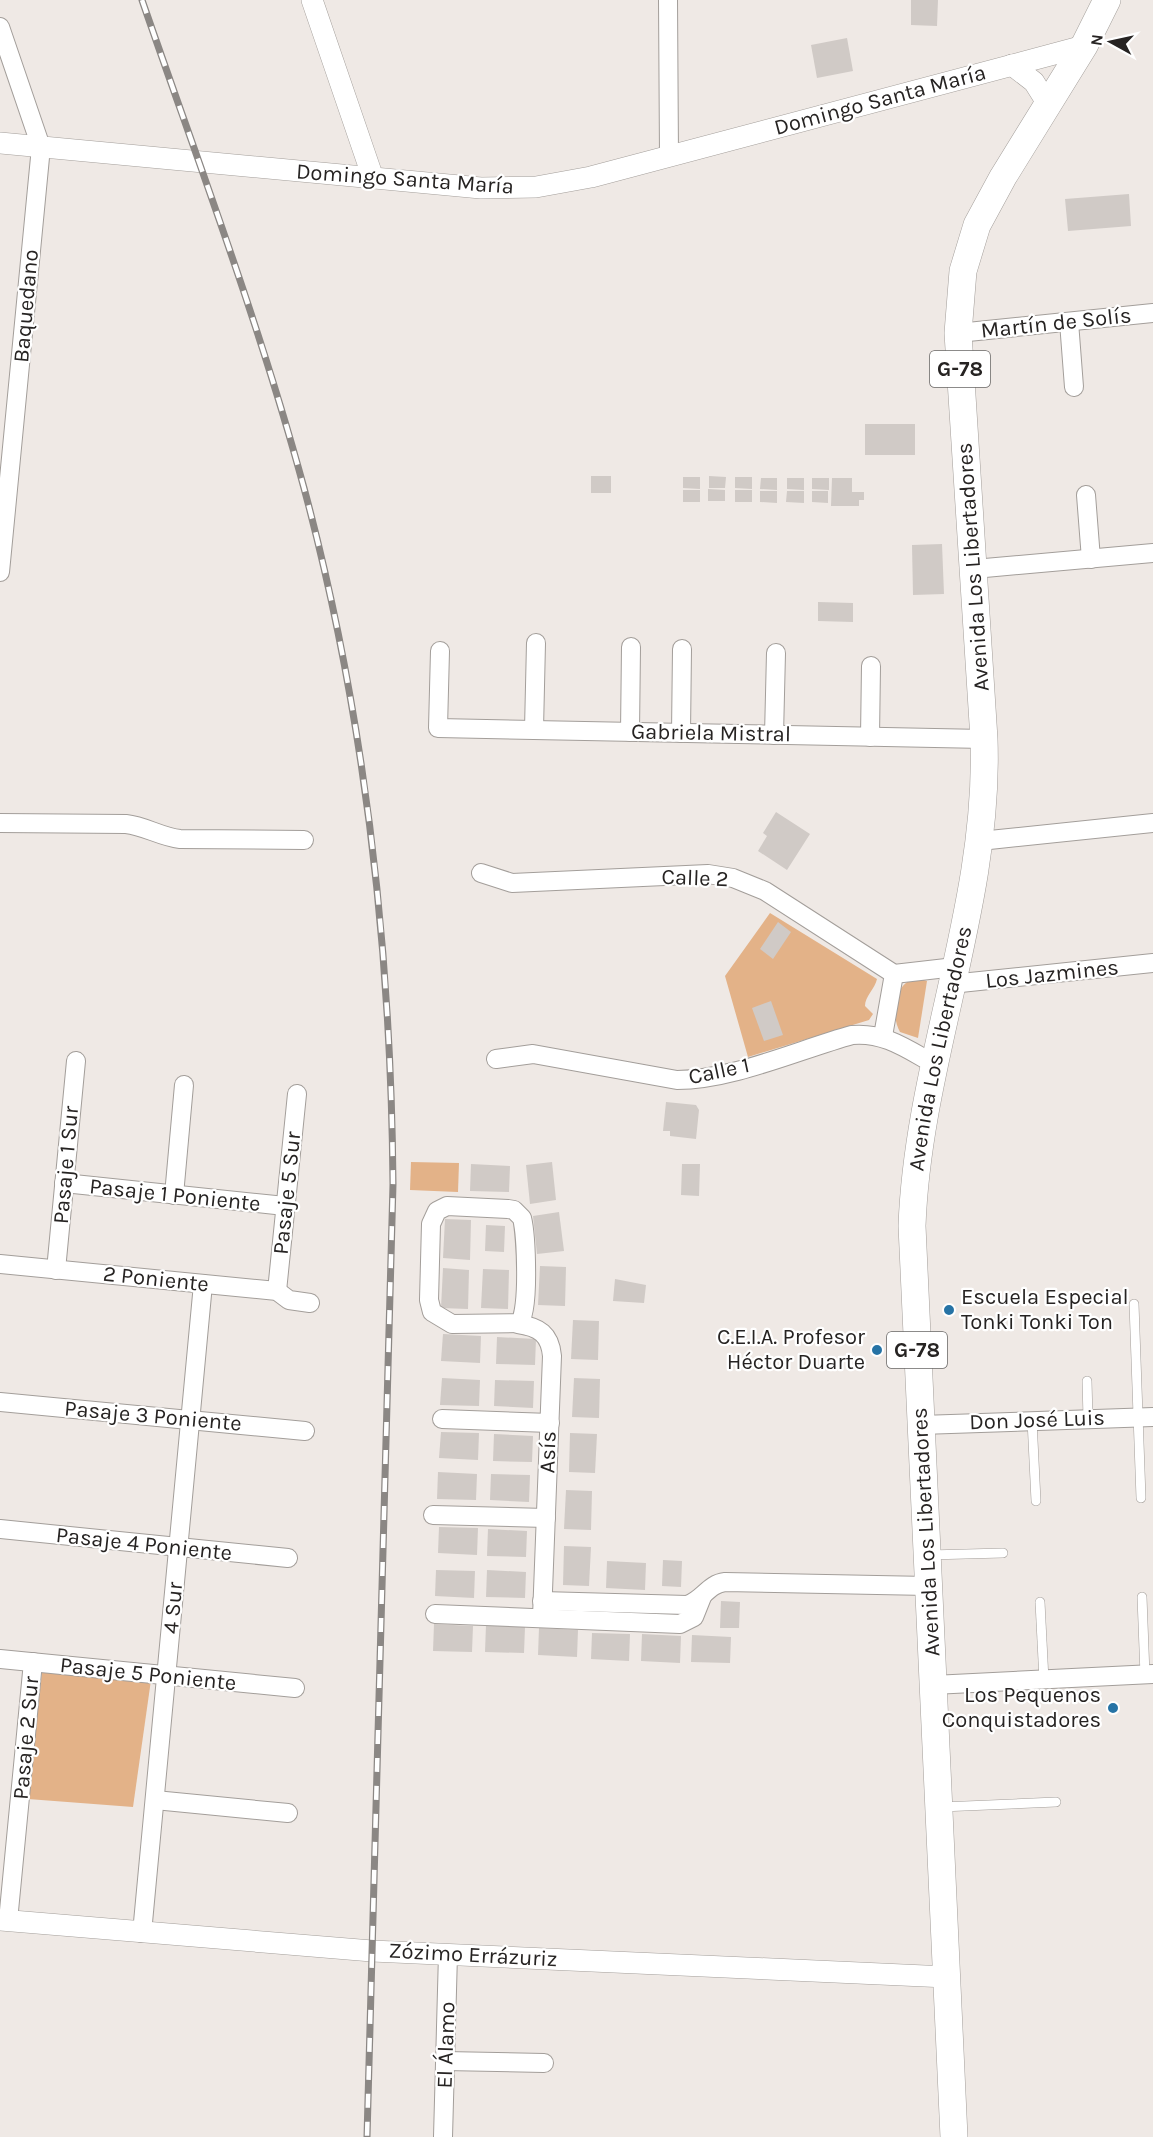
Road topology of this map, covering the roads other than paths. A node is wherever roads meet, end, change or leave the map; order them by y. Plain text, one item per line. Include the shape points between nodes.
1 (312, 0) edge
2 (668, 0) edge
3 (1107, 0) edge
4 (0, 27) edge
5 (1084, 46) junction
6 (1012, 65) junction
7 (1048, 105) junction
8 (0, 143) edge
9 (41, 147) junction
10 (669, 156) junction
11 (373, 178) junction
12 (1153, 313) edge
13 (1069, 322) junction
14 (958, 333) junction
15 (1074, 387) dead end
16 (1086, 495) dead end
17 (1153, 553) edge
18 (1091, 558) junction
19 (974, 569) junction
20 (0, 572) edge
21 (536, 643) dead end
22 (631, 647) dead end
23 (682, 649) dead end
24 (440, 651) dead end
25 (776, 652) dead end
26 (872, 666) dead end
27 (534, 729) junction
28 (630, 732) junction
29 (681, 733) junction
30 (774, 735) junction
31 (870, 737) junction
32 (984, 739) junction
33 (0, 823) edge
34 (1153, 823) edge
35 (304, 840) dead end
36 (980, 841) junction
37 (481, 873) dead end
38 (1153, 963) edge
39 (894, 974) junction
40 (953, 975) junction
41 (883, 1036) junction
42 (496, 1059) dead end
43 (76, 1061) dead end
44 (934, 1064) junction
45 (184, 1085) dead end
46 (297, 1094) dead end
47 (64, 1183) junction
48 (174, 1195) junction
49 (285, 1206) junction
50 (0, 1264) edge
51 (57, 1270) junction
52 (203, 1284) junction
53 (277, 1292) junction
54 (310, 1303) dead end
55 (1134, 1304) dead end
56 (519, 1324) junction
57 (1087, 1381) dead end
58 (0, 1402) edge
59 (1145, 1417) edge
60 (1088, 1418) junction
61 (442, 1419) dead end
62 (191, 1420) junction
63 (1032, 1420) junction
64 (550, 1423) junction
65 (921, 1425) junction
66 (305, 1431) dead end
67 (1141, 1498) dead end
68 (1036, 1501) dead end
69 (433, 1515) dead end
70 (546, 1518) junction
71 (0, 1530) edge
72 (178, 1547) junction
73 (1003, 1552) dead end
74 (927, 1556) junction
75 (288, 1558) dead end
76 (928, 1586) junction
77 (1142, 1597) dead end
78 (1040, 1602) dead end
79 (542, 1609) junction
80 (435, 1614) dead end
81 (0, 1659) edge
82 (33, 1662) junction
83 (1149, 1674) edge
84 (166, 1676) junction
85 (1044, 1680) junction
86 (933, 1685) junction
87 (295, 1688) dead end
88 (155, 1800) junction
89 (1056, 1802) dead end
90 (939, 1808) junction
91 (288, 1813) dead end
92 (4, 1920) edge
93 (142, 1933) junction
94 (448, 1954) junction
95 (946, 1977) junction
96 (445, 2061) junction
97 (544, 2063) dead end
98 (443, 2137) edge
99 (954, 2137) edge

1 - 11 street
2 - 10 street
3 - 5 main road, Avenida Los Libertadores / G-78
4 - 9 street
5 - 6 street, Domingo Santa María
5 - 7 main road, Avenida Los Libertadores / G-78
6 - 7 street, Domingo Santa María via 1034,81
6 - 10 street, Domingo Santa María
7 - 14 main road, Avenida Los Libertadores / G-78 via 977,225 963,271
8 - 9 street, Domingo Santa María
9 - 11 street, Domingo Santa María
9 - 20 street, Baquedano
10 - 11 street, Domingo Santa María via 536,187 481,188
12 - 13 street, Martín de Solís
13 - 14 street, Martín de Solís
13 - 15 street
14 - 19 main road, Avenida Los Libertadores / G-78
16 - 18 street
17 - 18 street
18 - 19 street
19 - 32 main road, Avenida Los Libertadores / G-78
21 - 27 street
22 - 28 street
23 - 29 street
24 - 27 street, Gabriela Mistral via 438,728
25 - 30 street
26 - 31 street
27 - 28 street, Gabriela Mistral
28 - 29 street, Gabriela Mistral
29 - 30 street, Gabriela Mistral
30 - 31 street, Gabriela Mistral
31 - 32 street, Gabriela Mistral
32 - 36 main road, Avenida Los Libertadores / G-78
33 - 35 street via 138,826 180,839
34 - 36 street
36 - 40 main road, Avenida Los Libertadores / G-78
37 - 39 street, Calle 2 via 512,883 708,874 733,878 765,891
38 - 40 street, Los Jazmines
39 - 40 street
39 - 41 street
40 - 44 main road, Avenida Los Libertadores / G-78
41 - 42 street, Calle 1 via 852,1035 721,1076 694,1080 533,1054
41 - 44 street, Calle 1
43 - 47 street, Pasaje 1 Sur
44 - 65 main road, Avenida Los Libertadores / G-78 via 917,1150 913,1207
45 - 48 street
46 - 49 street, Pasaje 5 Sur
47 - 48 street, Pasaje 1 Poniente
47 - 51 street, Pasaje 1 Sur
48 - 49 street, Pasaje 1 Poniente
49 - 53 street, Pasaje 5 Sur
50 - 51 street, 2 Poniente
51 - 52 street, 2 Poniente
52 - 53 street, 2 Poniente
52 - 62 street, 4 Sur
53 - 54 street, 2 Poniente via 289,1300
55 - 59 lane via 1138,1380
56 - 56 street via 452,1324 432,1312 431,1224 437,1211 447,1206 508,1209 522,1218 525,1303
56 - 64 street, Asís via 535,1326 552,1347
57 - 60 lane
58 - 62 street, Pasaje 3 Poniente
59 - 60 street, Don José Luis
59 - 67 lane
60 - 63 street, Don José Luis
61 - 64 street
62 - 66 street, Pasaje 3 Poniente
62 - 72 street, 4 Sur
63 - 65 street, Don José Luis
63 - 68 lane
64 - 70 street, Asís
65 - 74 main road, Avenida Los Libertadores / G-78
69 - 70 street
70 - 79 street, Asís
71 - 72 street, Pasaje 4 Poniente
72 - 75 street, Pasaje 4 Poniente
72 - 84 street, 4 Sur
73 - 74 lane
74 - 76 main road, Avenida Los Libertadores / G-78
76 - 79 street via 725,1582 712,1586 702,1597 694,1617 680,1624
76 - 86 main road, Avenida Los Libertadores / G-78
77 - 83 lane
78 - 85 lane
79 - 80 street
81 - 82 street, Pasaje 5 Poniente
82 - 84 street, Pasaje 5 Poniente
82 - 92 street, Pasaje 2 Sur
83 - 85 street
84 - 87 street, Pasaje 5 Poniente
84 - 88 street, 4 Sur
85 - 86 street
86 - 90 main road, Avenida Los Libertadores / G-78
88 - 91 street
88 - 93 street, 4 Sur
89 - 90 lane
90 - 95 main road, Avenida Los Libertadores / G-78
92 - 93 street, Zózimo Errázuriz
93 - 94 street, Zózimo Errázuriz
94 - 95 street, Zózimo Errázuriz
94 - 96 street, El Álamo
95 - 99 main road, Avenida Los Libertadores / G-78
96 - 97 street
96 - 98 street, El Álamo

